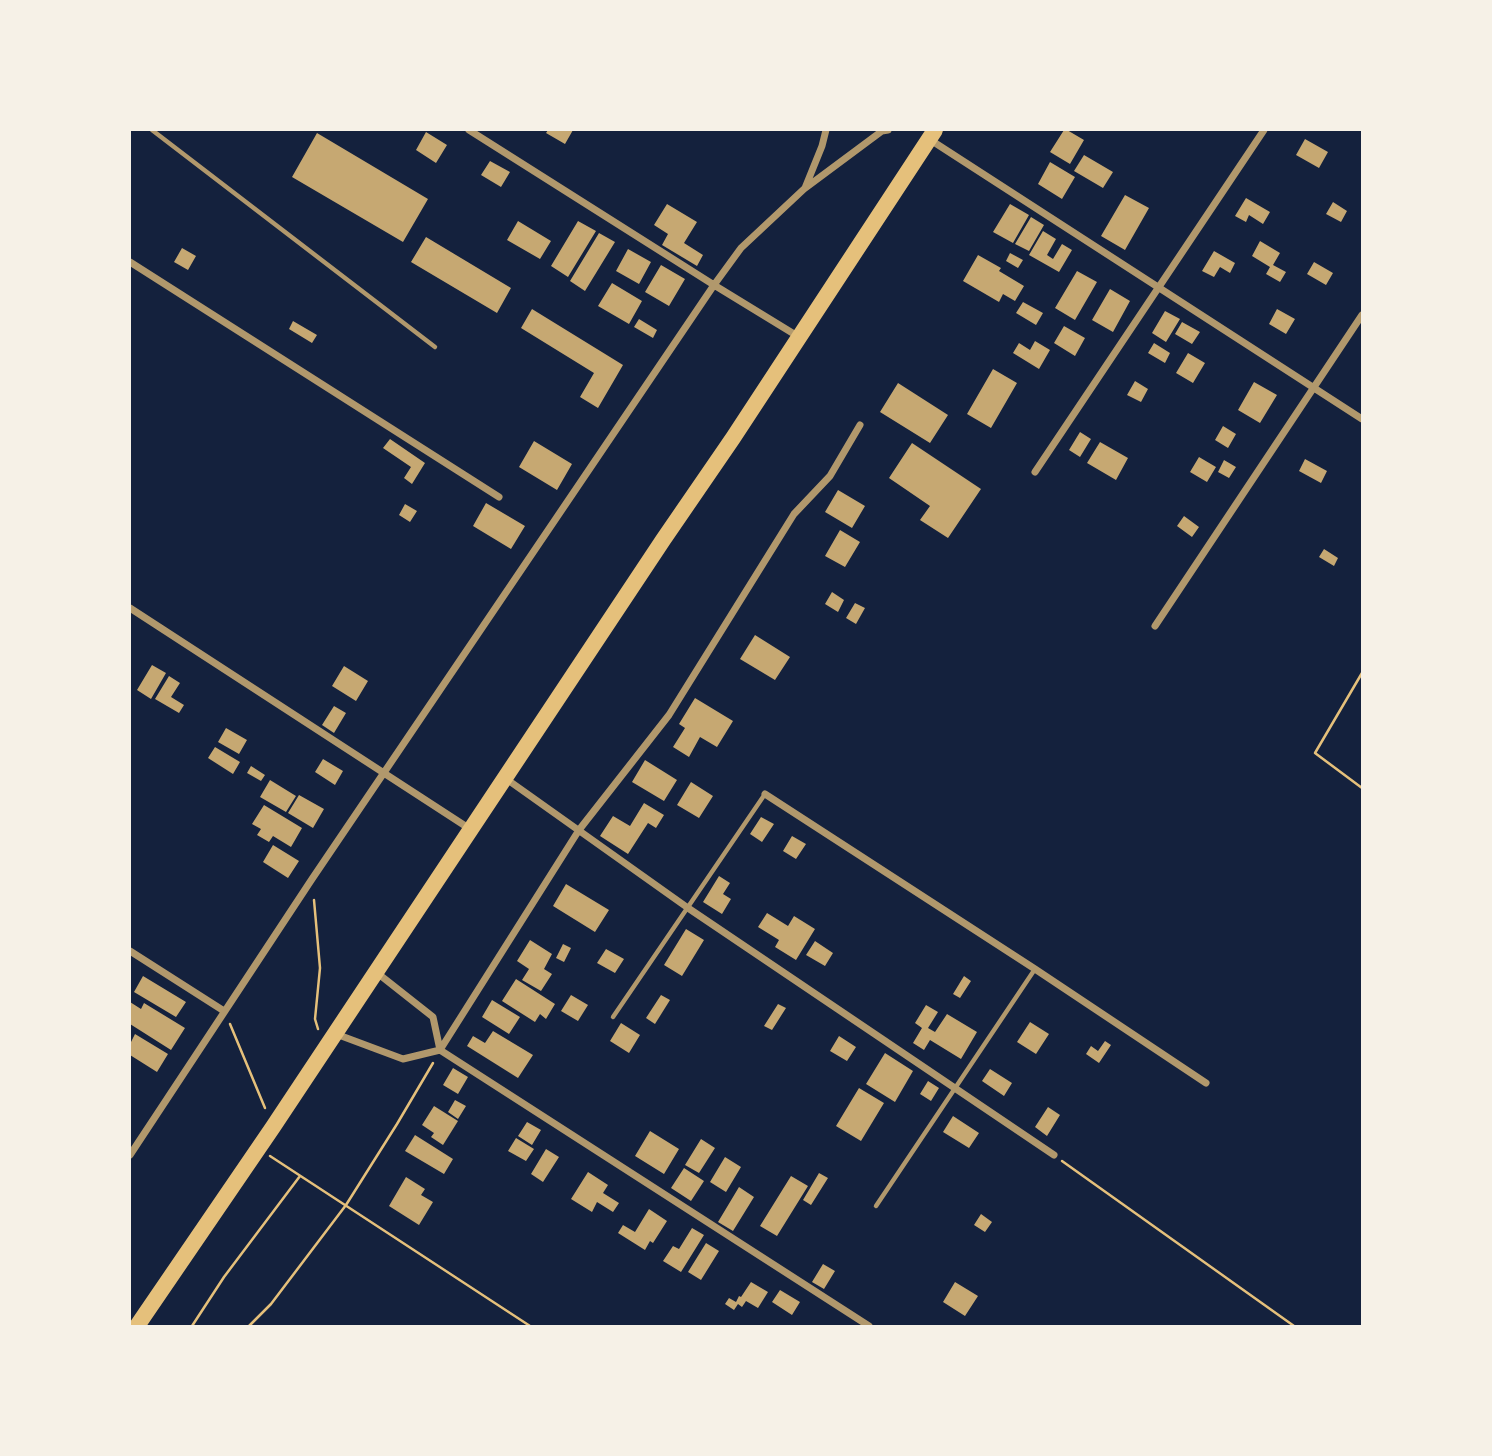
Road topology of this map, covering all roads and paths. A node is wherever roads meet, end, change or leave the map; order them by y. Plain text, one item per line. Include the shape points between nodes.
1 (152, 130) edge
2 (469, 130) edge
3 (826, 130) edge
4 (888, 130) edge
5 (1264, 130) edge
6 (932, 134) edge
7 (804, 189) junction
8 (130, 262) edge
9 (713, 285) junction
10 (1159, 287) junction
11 (1363, 314) edge
12 (799, 337) junction
13 (435, 347) dead end
14 (1314, 388) junction
15 (1363, 419) edge
16 (860, 425) dead end
17 (1035, 472) dead end
18 (499, 497) dead end
19 (130, 608) edge
20 (1155, 626) dead end
21 (1363, 673) edge
22 (383, 774) junction
23 (505, 778) junction
24 (1363, 788) edge
25 (765, 794) joint
26 (471, 830) junction
27 (579, 830) junction
28 (312, 879) junction
29 (688, 908) junction
30 (130, 951) edge
31 (1035, 969) junction
32 (376, 972) junction
33 (225, 1011) junction
34 (613, 1017) dead end
35 (335, 1034) junction
36 (325, 1048) junction
37 (440, 1051) junction
38 (1206, 1083) dead end
39 (956, 1088) junction
40 (273, 1127) junction
41 (259, 1148) junction
42 (130, 1155) edge
43 (1054, 1155) joint
44 (300, 1175) junction
45 (346, 1205) junction
46 (876, 1206) dead end
47 (130, 1323) edge
48 (136, 1326) edge
49 (192, 1326) edge
50 (249, 1326) edge
51 (530, 1326) edge
52 (869, 1326) edge
53 (1294, 1326) edge

1 - 13 lane
2 - 9 street
3 - 7 street
4 - 7 street
5 - 10 street
6 - 10 street
6 - 12 main road
7 - 9 street via 741,248
8 - 18 street
9 - 12 street
9 - 22 street
10 - 14 street
10 - 17 street
11 - 14 street
12 - 23 main road
14 - 15 street
14 - 20 street
16 - 27 street via 830,476 794,514 669,715
19 - 22 street
21 - 24 path via 1315,753
22 - 26 street
22 - 28 street
23 - 26 main road
23 - 27 street
25 - 29 lane
25 - 31 street
26 - 32 main road
27 - 29 street
27 - 37 street
28 - 33 street
28 - 36 path via 320,968 315,1019
29 - 34 lane
29 - 39 street
30 - 33 street
31 - 38 street
31 - 39 lane
32 - 35 main road
32 - 37 street via 433,1017
33 - 40 path
33 - 42 street
35 - 36 main road
35 - 37 street via 403,1059
36 - 40 main road
37 - 45 path
37 - 52 street
39 - 43 street
39 - 46 lane
40 - 41 main road
41 - 44 path
41 - 48 main road
43 - 53 path
44 - 45 path
44 - 49 path
45 - 50 path
45 - 51 path
47 - 48 street

